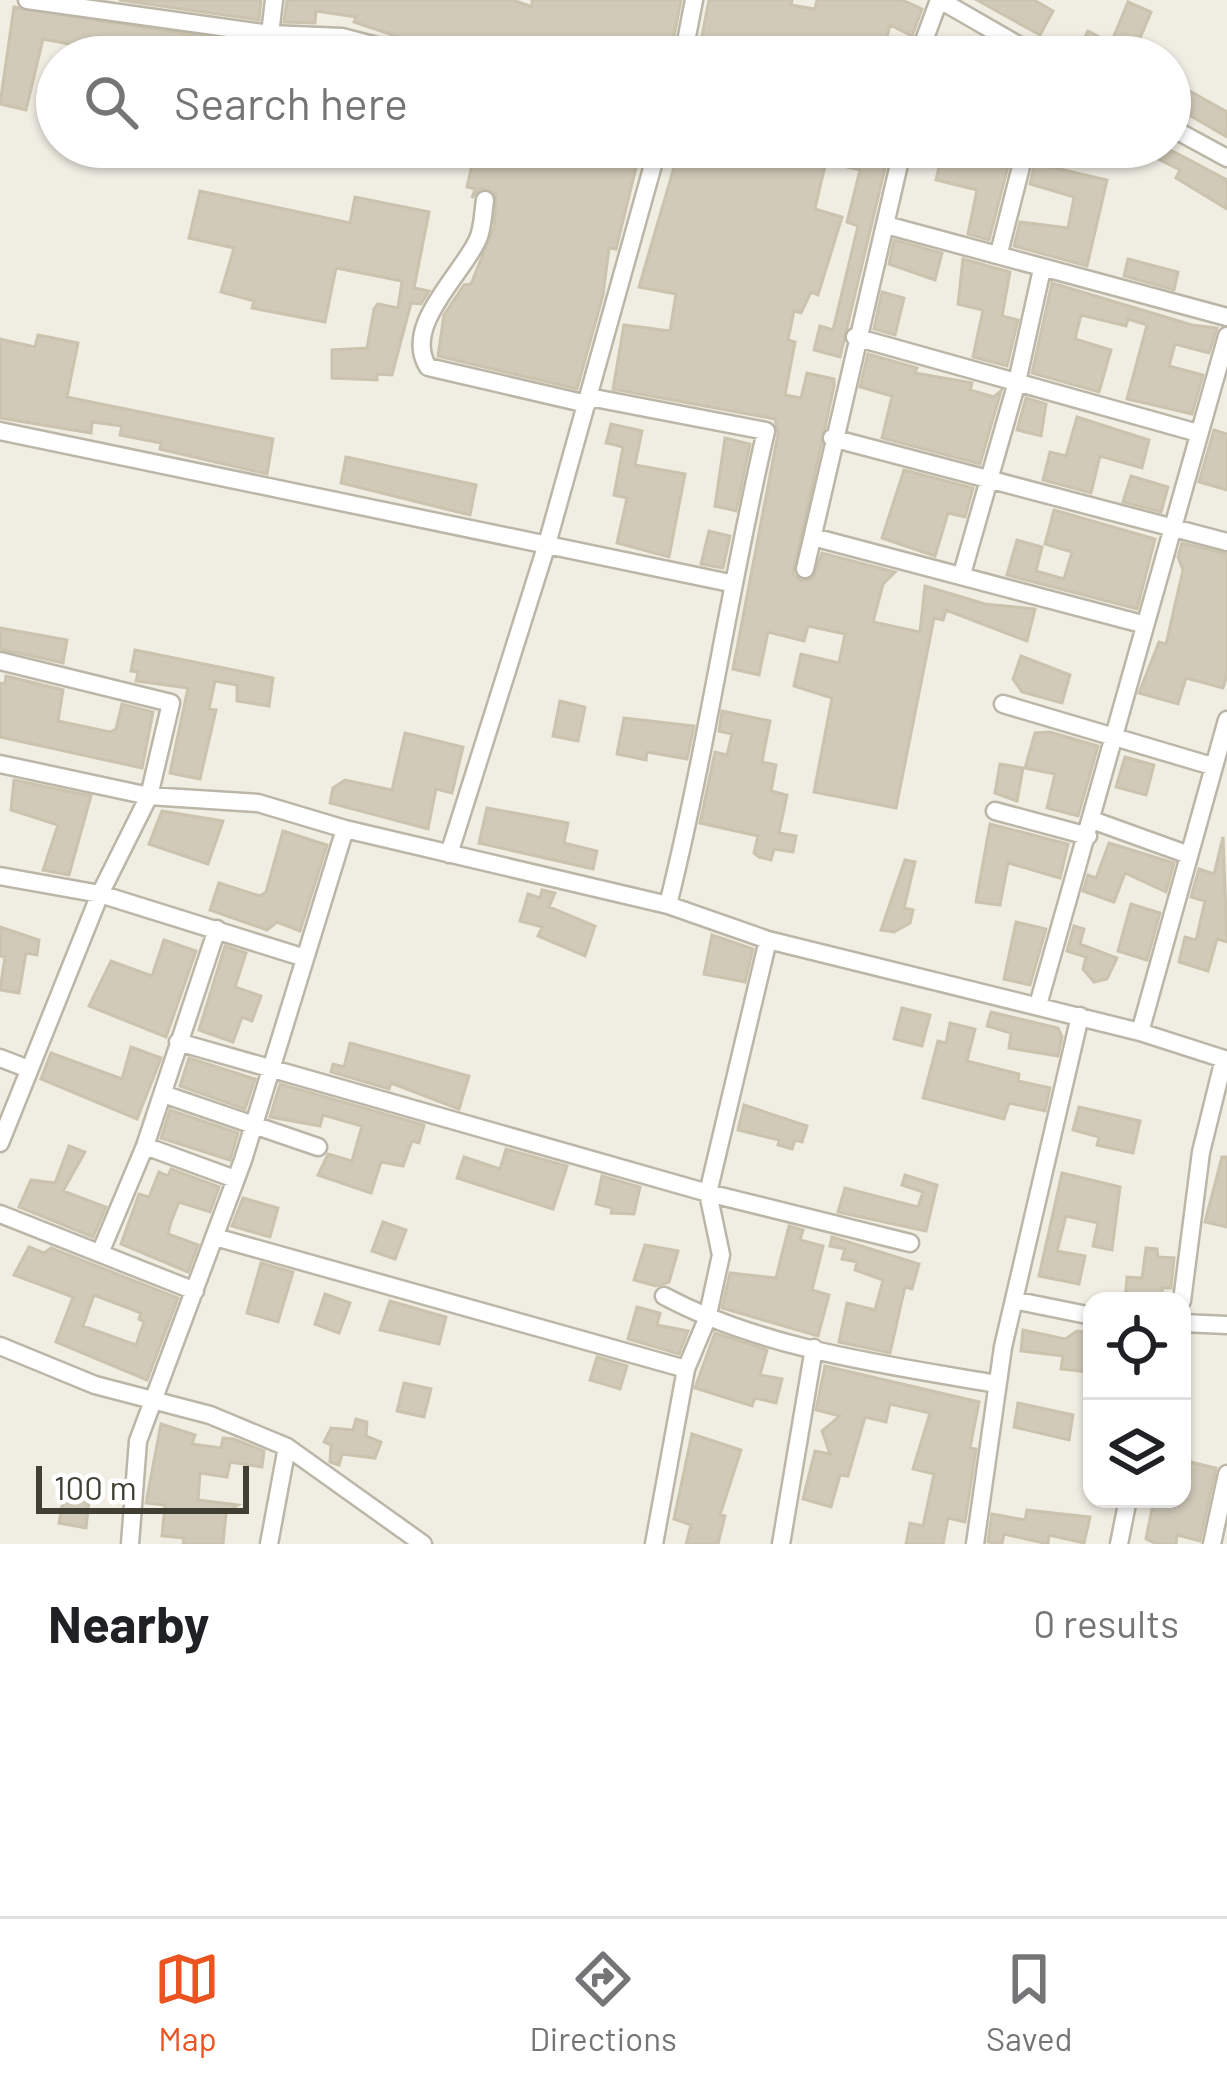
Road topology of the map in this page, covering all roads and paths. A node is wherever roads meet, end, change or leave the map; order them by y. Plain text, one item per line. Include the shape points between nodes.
1 (27, 0) edge
2 (274, 0) edge
3 (694, 0) edge
4 (939, 0) edge
5 (270, 34) junction
6 (317, 36) edge
7 (687, 36) edge
8 (921, 36) edge
9 (1003, 36) edge
10 (1191, 138) edge
11 (1227, 158) edge
12 (652, 168) edge
13 (898, 168) edge
14 (1021, 168) edge
15 (484, 200) dead end
16 (886, 225) junction
17 (999, 253) junction
18 (1042, 269) junction
19 (1227, 317) edge
20 (1227, 336) edge
21 (855, 337) junction
22 (1017, 382) junction
23 (588, 400) junction
24 (1202, 428) junction
25 (1227, 428) edge
26 (0, 430) edge
27 (832, 438) junction
28 (990, 479) junction
29 (1172, 527) junction
30 (813, 537) junction
31 (1227, 542) edge
32 (547, 544) junction
33 (805, 569) dead end
34 (962, 574) junction
35 (730, 583) junction
36 (1142, 625) junction
37 (0, 661) edge
38 (1003, 704) dead end
39 (1227, 720) edge
40 (1115, 734) junction
41 (0, 764) edge
42 (1212, 766) junction
43 (149, 796) junction
44 (995, 811) dead end
45 (1090, 828) junction
46 (345, 830) junction
47 (449, 854) junction
48 (1189, 855) junction
49 (0, 876) edge
50 (100, 894) junction
51 (668, 904) junction
52 (217, 929) junction
53 (768, 940) junction
54 (305, 958) junction
55 (1037, 1005) junction
56 (1080, 1016) junction
57 (1140, 1032) junction
58 (178, 1042) junction
59 (0, 1058) edge
60 (1225, 1060) edge
61 (26, 1068) junction
62 (272, 1072) junction
63 (163, 1094) junction
64 (254, 1126) junction
65 (0, 1143) edge
66 (145, 1146) junction
67 (318, 1147) dead end
68 (236, 1178) junction
69 (708, 1192) junction
70 (0, 1214) edge
71 (215, 1237) junction
72 (910, 1243) dead end
73 (100, 1253) junction
74 (195, 1291) junction
75 (1182, 1292) edge
76 (664, 1296) dead end
77 (1018, 1301) junction
78 (1083, 1314) edge
79 (707, 1319) junction
80 (1191, 1323) edge
81 (1227, 1325) edge
82 (0, 1346) edge
83 (814, 1348) junction
84 (686, 1370) junction
85 (997, 1384) junction
86 (157, 1398) junction
87 (287, 1447) junction
88 (1227, 1475) edge
89 (1126, 1508) edge
90 (130, 1544) edge
91 (269, 1544) edge
92 (423, 1544) edge
93 (654, 1544) edge
94 (781, 1544) edge
95 (975, 1544) edge
96 (1119, 1544) edge
97 (1212, 1544) edge

1 - 5 street
2 - 5 street
3 - 7 street
4 - 8 street
4 - 9 street
5 - 6 street
10 - 11 street
12 - 23 street
13 - 16 street
14 - 17 street
15 - 23 street via 478,240 435,306 420,355 428,367
16 - 17 street
16 - 21 street
17 - 18 street
18 - 19 street
18 - 22 street
20 - 24 street
21 - 22 street
21 - 27 street
22 - 24 street
22 - 28 street
23 - 32 street
23 - 35 street via 766,431
24 - 25 street
24 - 29 street
26 - 32 street
27 - 28 street
27 - 30 street
28 - 29 street
28 - 34 street
29 - 31 street
29 - 36 street
30 - 33 street
30 - 34 street
32 - 35 street
32 - 47 street
34 - 36 street
35 - 51 street via 698,788
36 - 40 street
37 - 43 street via 171,703
38 - 40 street
39 - 42 street
40 - 42 street
40 - 45 street
41 - 43 street
42 - 48 street
43 - 46 street via 258,803
43 - 50 street
44 - 45 street
45 - 48 street
45 - 55 street
46 - 47 street
46 - 54 street
47 - 51 street
48 - 57 street
49 - 50 street
50 - 52 street
50 - 61 street
51 - 53 street
52 - 54 street
52 - 58 street
53 - 55 street
53 - 69 street
54 - 62 street
55 - 56 street
56 - 57 street
56 - 77 street
57 - 60 street
58 - 62 street
58 - 63 street
59 - 61 street
60 - 75 street
61 - 65 street
62 - 64 street
62 - 69 street
63 - 64 street
63 - 66 street
64 - 67 street
64 - 68 street
66 - 68 street
66 - 73 street
68 - 71 street
69 - 72 street
69 - 79 street via 721,1255
70 - 73 street
71 - 74 street
71 - 84 street
73 - 74 street
74 - 86 street
76 - 79 street
77 - 78 street
77 - 85 street
79 - 83 street
79 - 84 street
80 - 81 street
82 - 86 street via 95,1385
83 - 85 street
83 - 94 street
84 - 93 street
85 - 95 street
86 - 87 street
86 - 90 street via 138,1442
87 - 91 street
87 - 92 street
88 - 97 street
89 - 96 street

